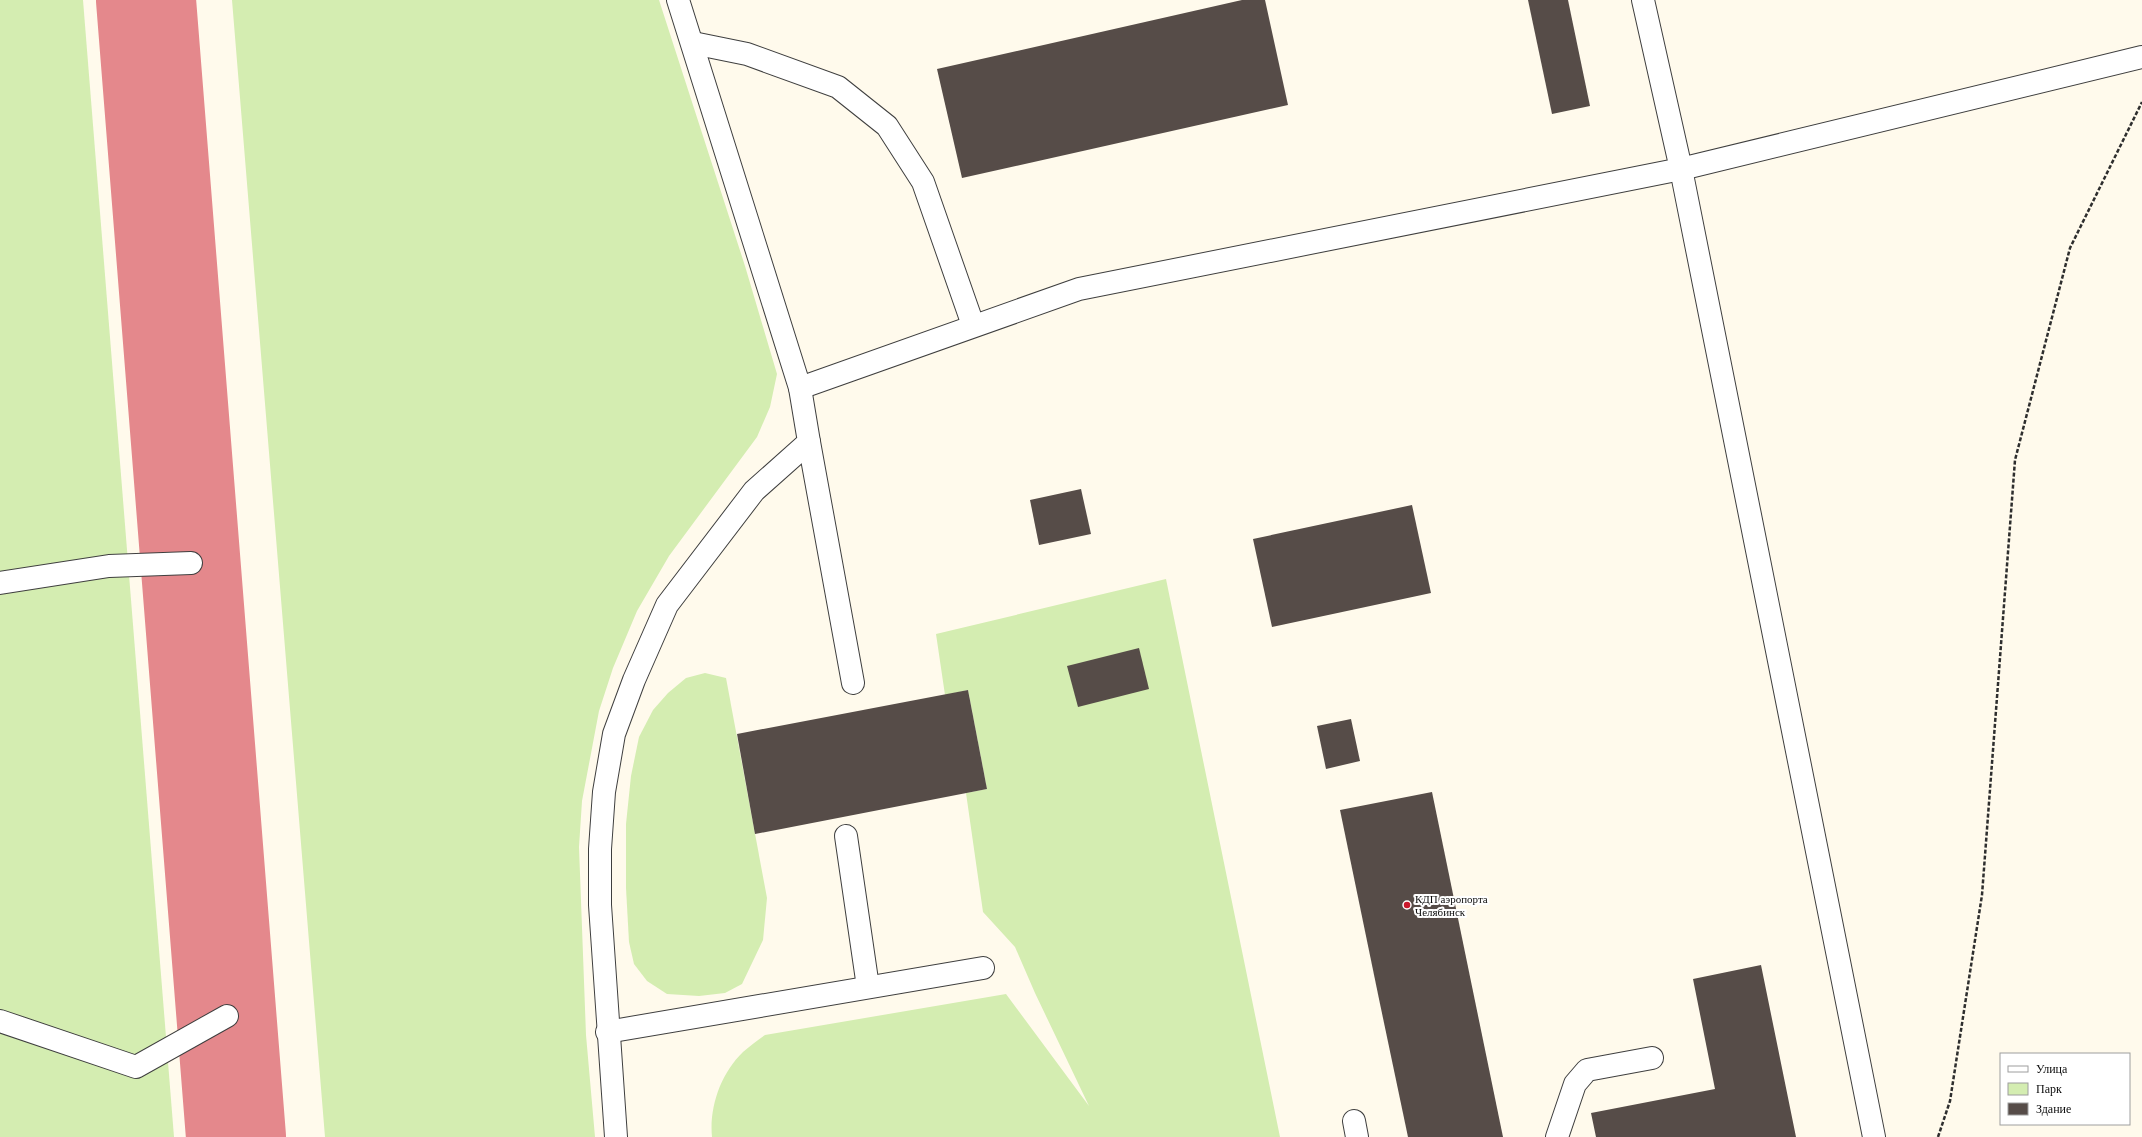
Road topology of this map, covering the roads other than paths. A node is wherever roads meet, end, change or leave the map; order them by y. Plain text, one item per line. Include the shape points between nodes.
1 (678, 0) edge
2 (1643, 0) edge
3 (693, 43) junction
4 (2142, 57) edge
5 (1681, 169) junction
6 (973, 325) junction
7 (800, 388) junction
8 (809, 442) junction
9 (191, 563) dead end
10 (0, 583) edge
11 (853, 683) dead end
12 (846, 836) dead end
13 (983, 968) dead end
14 (868, 987) junction
15 (227, 1016) dead end
16 (0, 1021) edge
17 (607, 1032) junction
18 (1652, 1058) dead end
19 (616, 1137) edge
20 (1557, 1137) edge
21 (1874, 1137) edge

1 - 3 lane
2 - 5 lane
3 - 6 lane via 747,54 838,87 887,126 923,182
3 - 7 lane
4 - 5 lane
5 - 6 lane via 1079,289
5 - 21 lane
6 - 7 lane
7 - 8 lane
8 - 11 lane
8 - 17 lane via 754,491 667,605 634,680 614,734 604,792 600,849 600,905
9 - 10 lane via 109,566
12 - 14 lane
13 - 14 lane
14 - 17 lane
15 - 16 lane via 136,1067
17 - 19 lane
18 - 20 lane via 1587,1070 1575,1084

